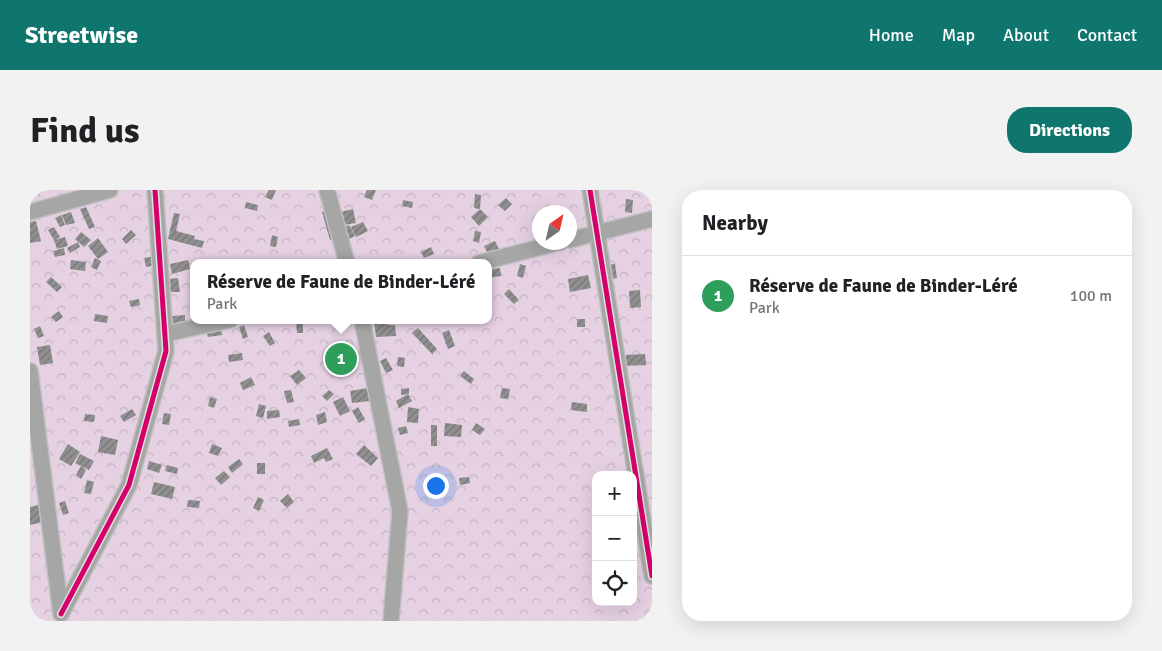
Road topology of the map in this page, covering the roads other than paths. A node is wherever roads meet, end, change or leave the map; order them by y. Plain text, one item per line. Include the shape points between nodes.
1 (110, 190) edge
2 (154, 190) edge
3 (327, 190) edge
4 (590, 190) edge
5 (30, 212) edge
6 (652, 219) edge
7 (597, 234) junction
8 (577, 238) edge
9 (532, 249) edge
10 (346, 259) edge
11 (492, 260) edge
12 (211, 324) edge
13 (363, 324) edge
14 (165, 334) junction
15 (30, 371) edge
16 (652, 576) edge
17 (391, 621) edge

1 - 5 street
2 - 14 street
3 - 10 street
4 - 7 street
6 - 7 street
7 - 8 street
7 - 16 street
9 - 11 street
12 - 14 street
13 - 17 street via 400,511
14 - 15 street via 166,351 128,485 61,614

